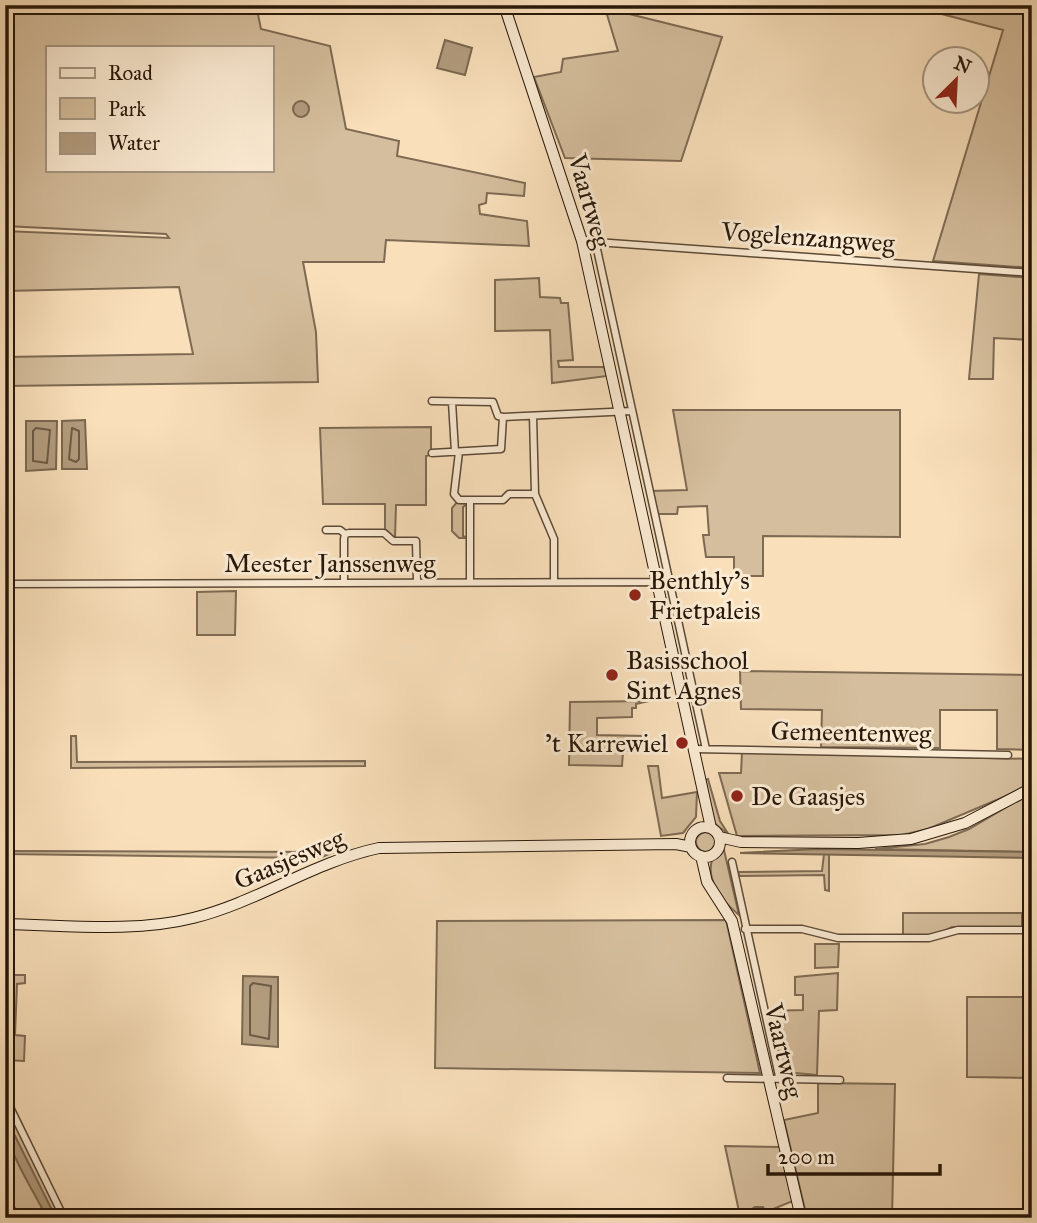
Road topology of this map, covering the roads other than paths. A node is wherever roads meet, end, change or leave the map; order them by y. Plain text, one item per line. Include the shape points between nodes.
1 (504, 5) edge
2 (582, 240) junction
3 (595, 240) junction
4 (1032, 273) edge
5 (432, 401) dead end
6 (452, 402) junction
7 (632, 411) junction
8 (621, 414) junction
9 (533, 416) junction
10 (503, 417) junction
11 (457, 452) junction
12 (432, 453) dead end
13 (535, 494) junction
14 (470, 500) junction
15 (326, 530) dead end
16 (345, 534) junction
17 (344, 582) junction
18 (417, 582) junction
19 (470, 582) junction
20 (554, 582) junction
21 (655, 582) junction
22 (667, 582) junction
23 (5, 584) edge
24 (694, 749) junction
25 (706, 749) junction
26 (1008, 755) dead end
27 (1032, 788) edge
28 (706, 827) junction
29 (691, 842) junction
30 (719, 842) junction
31 (706, 856) junction
32 (732, 862) dead end
33 (5, 925) edge
34 (1032, 930) edge
35 (742, 931) junction
36 (774, 1077) junction
37 (727, 1078) dead end
38 (840, 1080) dead end
39 (5, 1097) edge
40 (64, 1218) edge
41 (801, 1218) edge

1 - 2 street, Vaartweg
2 - 3 street, Vogelenzangweg
2 - 8 street, Vaartweg
3 - 4 street, Vogelenzangweg
3 - 7 street, Vaartweg
5 - 6 street
6 - 10 street via 493,402 498,416
6 - 11 street
7 - 8 street
7 - 22 street, Vaartweg
8 - 9 street
8 - 21 street, Vaartweg
9 - 10 street
9 - 13 street
10 - 11 street via 501,449
11 - 12 street
11 - 14 street via 456,498
13 - 14 street
13 - 20 street via 554,542
14 - 19 street
15 - 16 street
16 - 17 street
16 - 18 street via 384,533 393,541 416,541
17 - 18 street, Meester Janssenweg
17 - 23 street, Meester Janssenweg
18 - 19 street, Meester Janssenweg
19 - 20 street, Meester Janssenweg
20 - 21 street, Meester Janssenweg
21 - 22 street
21 - 24 street, Vaartweg
22 - 25 street, Vaartweg
24 - 25 street, Gemeentenweg
24 - 28 street, Vaartweg
25 - 26 street, Gemeentenweg
27 - 30 street via 965,823 911,839
28 - 29 street, Gaasjesweg
28 - 30 street
29 - 31 street
29 - 33 street, Gaasjesweg via 379,848 337,858 232,906 192,919 154,925
30 - 31 street
31 - 35 street, Vaartweg via 707,882
32 - 35 street, Vaartweg
34 - 35 street via 958,930 929,939 838,938 802,929
35 - 36 street, Vaartweg
36 - 37 street
36 - 38 street
36 - 41 street, Vaartweg
39 - 40 street

